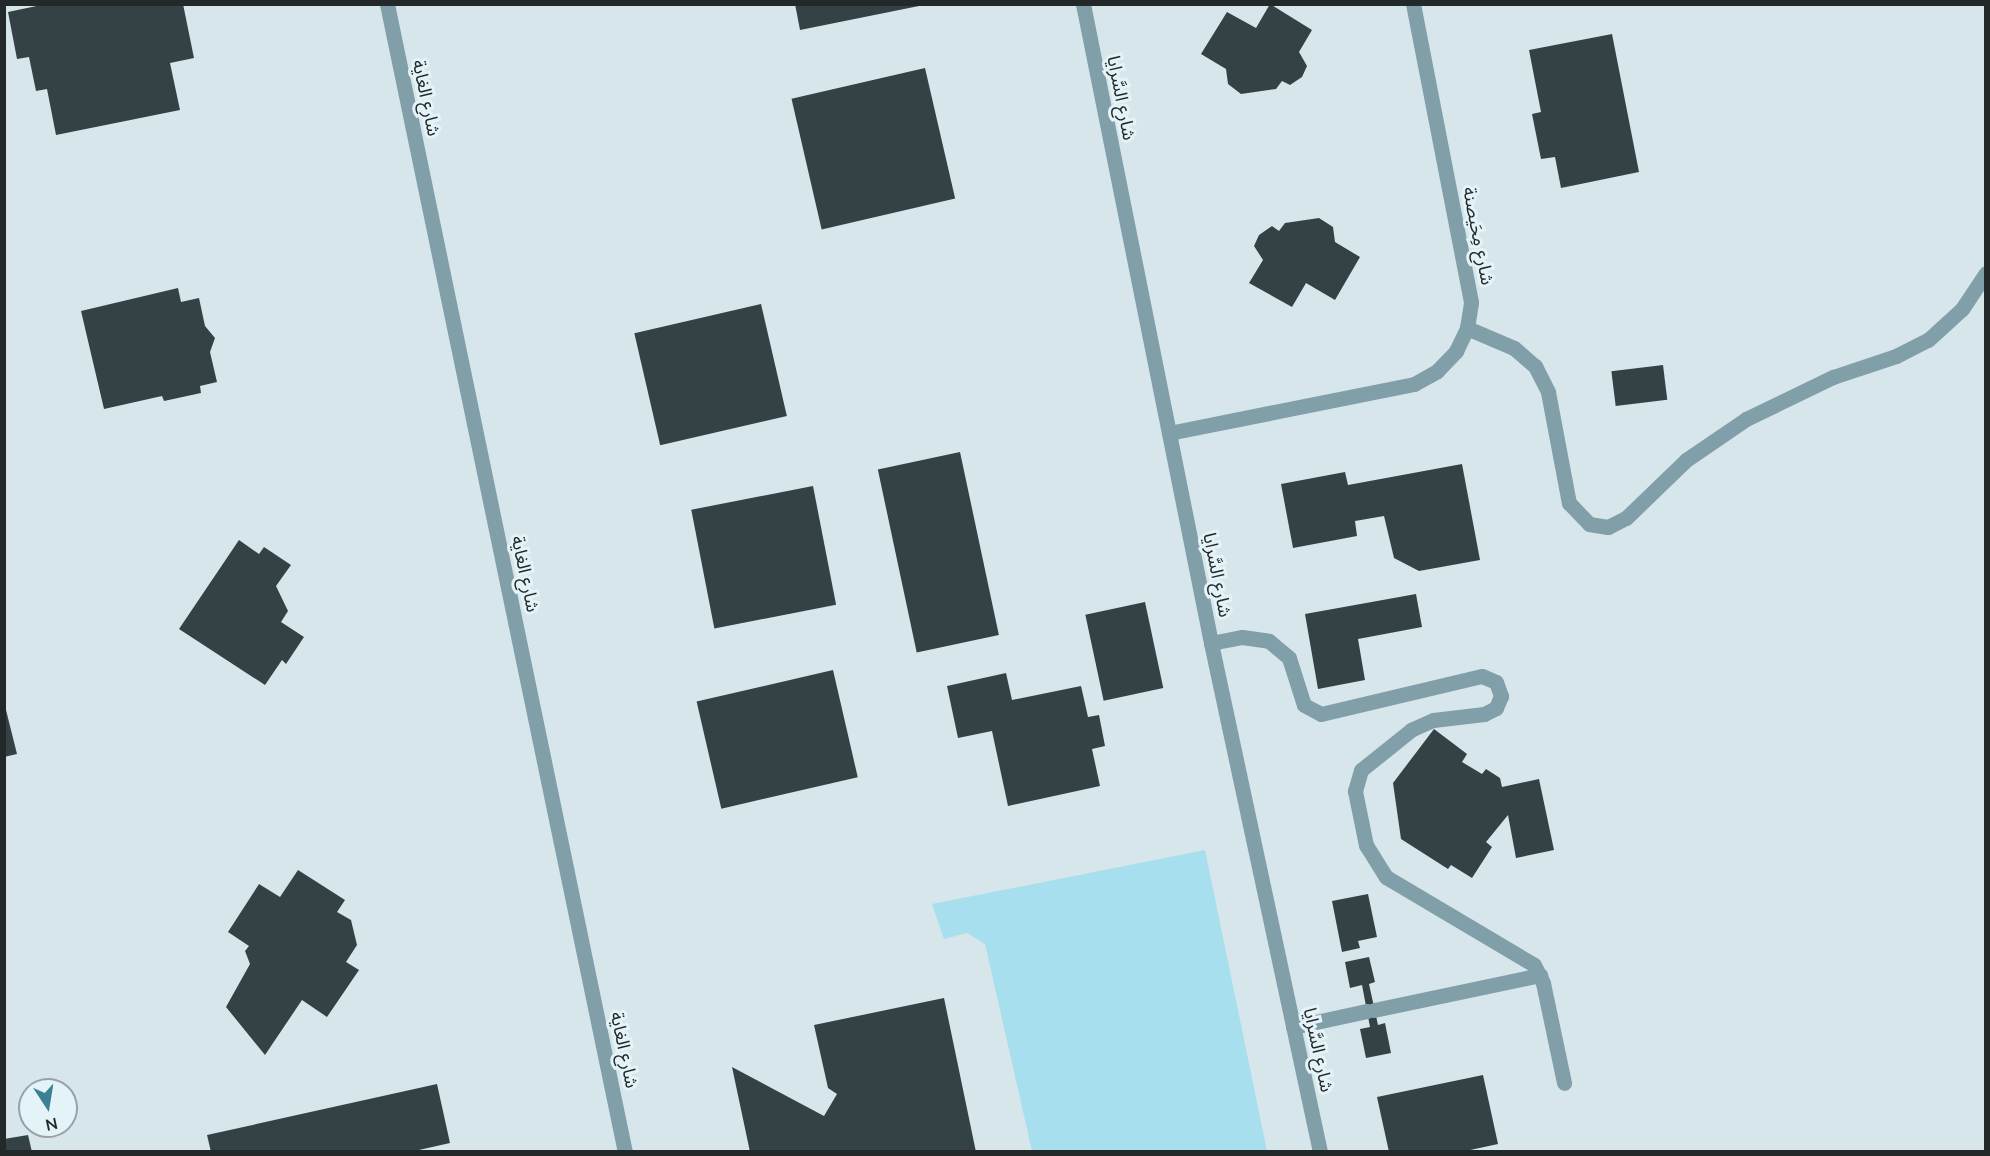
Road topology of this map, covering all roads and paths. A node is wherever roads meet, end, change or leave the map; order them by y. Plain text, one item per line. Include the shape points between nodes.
1 (387, 4) edge
2 (1083, 4) edge
3 (1413, 4) edge
4 (1986, 273) edge
5 (1467, 328) junction
6 (1169, 433) junction
7 (1211, 643) junction
8 (1539, 975) junction
9 (1293, 1027) junction
10 (1564, 1083) dead end
11 (625, 1152) edge
12 (1320, 1152) edge

1 - 11 street, شارع الغاية
2 - 6 street, شارع السَّرايا
3 - 5 street, شارع مِحَيصنة via 1471,302
4 - 5 street via 1962,309 1928,340 1824,380 1746,419 1686,460 1626,518 1608,526 1589,524 1569,503 1550,399 1535,366 1514,348
5 - 6 street, شارع مِحَيصنة via 1456,351 1437,371 1414,384
6 - 7 street, شارع السَّرايا
7 - 8 street via 1242,637 1269,641 1288,658 1304,705 1321,714 1482,676 1496,682 1501,696 1496,708 1484,714 1433,720 1412,730 1361,770 1356,791 1366,845 1386,877 1526,958
7 - 9 street, شارع السَّرايا
8 - 9 street
8 - 10 street
9 - 12 street, شارع السَّرايا

